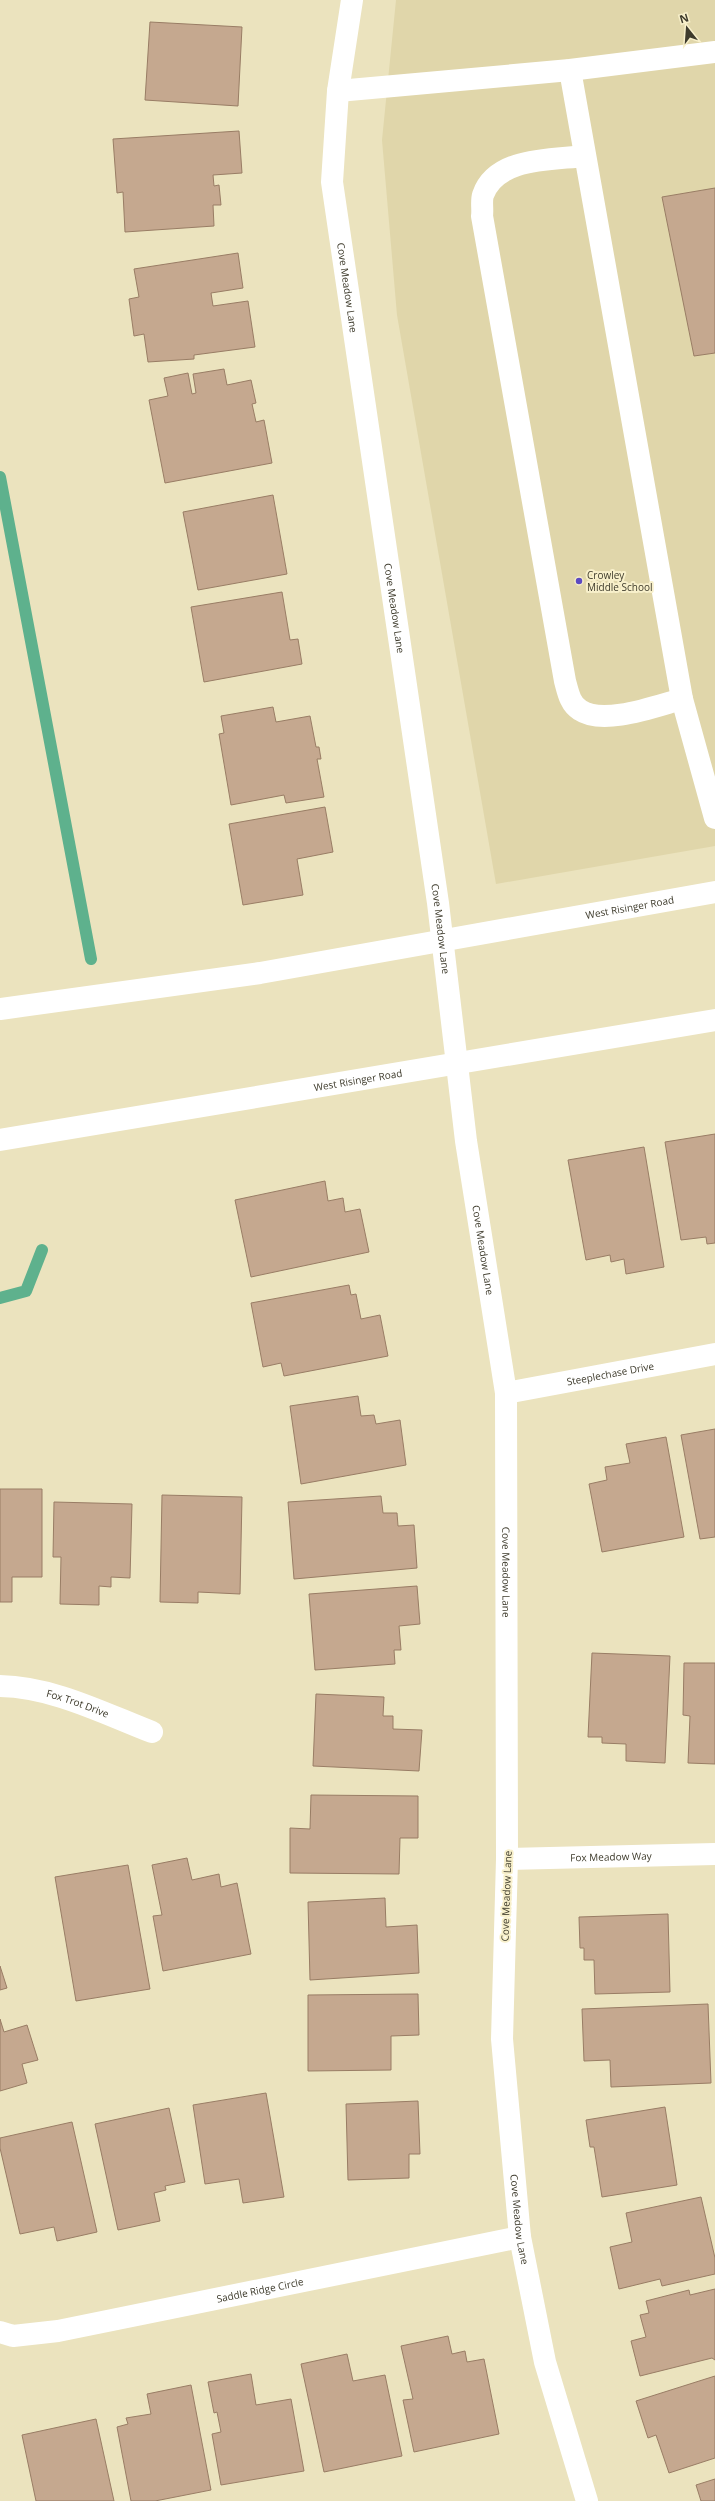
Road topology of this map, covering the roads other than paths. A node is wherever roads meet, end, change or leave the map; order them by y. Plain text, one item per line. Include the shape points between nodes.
1 (352, 0) edge
2 (715, 52) edge
3 (570, 70) junction
4 (338, 90) junction
5 (584, 156) junction
6 (682, 699) junction
7 (707, 762) edge
8 (715, 818) edge
9 (715, 892) edge
10 (442, 940) junction
11 (0, 1009) edge
12 (715, 1020) edge
13 (457, 1063) junction
14 (0, 1140) edge
15 (715, 1354) edge
16 (506, 1393) junction
17 (0, 1686) edge
18 (152, 1732) dead end
19 (715, 1854) edge
20 (508, 1859) junction
21 (520, 2237) junction
22 (0, 2332) edge
23 (587, 2501) edge

1 - 4 street, Cove Meadow Lane
2 - 3 street
3 - 4 street
3 - 5 street
4 - 10 street, Cove Meadow Lane via 332,182
5 - 6 street via 616,320
5 - 6 street via 522,164 508,169 494,178 483,195 482,216 562,666 569,698 579,710 592,716 630,713
6 - 7 street
7 - 8 street
9 - 10 street, West Risinger Road
10 - 11 street, West Risinger Road via 260,973
10 - 13 street, Cove Meadow Lane
12 - 13 street, West Risinger Road
13 - 14 street, West Risinger Road
13 - 16 street, Cove Meadow Lane via 466,1141
15 - 16 street, Steeplechase Drive
16 - 20 street, Cove Meadow Lane
17 - 18 street, Fox Trot Drive via 20,1686 46,1691
19 - 20 street, Fox Meadow Way
20 - 21 street, Cove Meadow Lane via 502,2039
21 - 22 street, Saddle Ridge Circle via 58,2331 13,2336
21 - 23 street, Cove Meadow Lane via 545,2362

